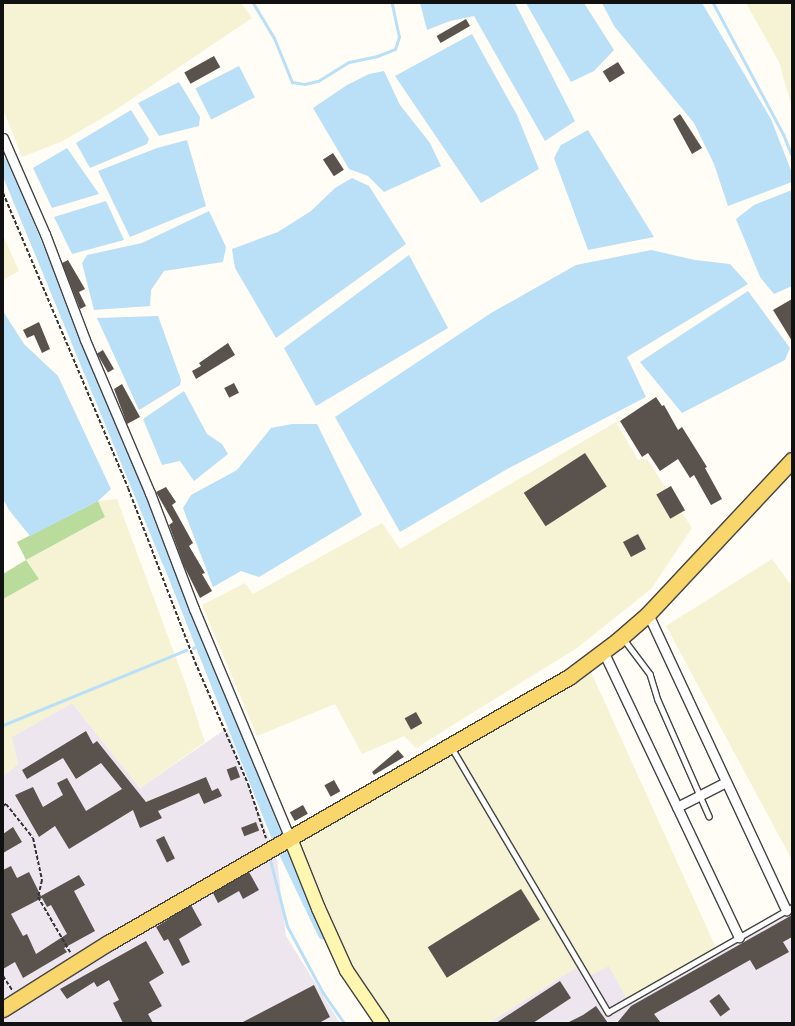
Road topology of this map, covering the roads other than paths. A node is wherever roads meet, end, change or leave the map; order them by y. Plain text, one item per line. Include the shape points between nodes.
1 (3, 138) edge
2 (792, 460) edge
3 (648, 614) junction
4 (622, 637) junction
5 (603, 651) junction
6 (451, 746) junction
7 (726, 782) junction
8 (700, 795) junction
9 (677, 807) junction
10 (709, 816) dead end
11 (278, 845) junction
12 (789, 908) edge
13 (739, 937) junction
14 (3, 1009) edge
15 (382, 1023) edge

1 - 11 street via 45,234 85,340 150,493
2 - 3 main road
3 - 4 main road
3 - 7 street
4 - 5 main road
4 - 8 lane via 650,674 658,700
5 - 6 main road via 568,677
5 - 9 street
6 - 11 main road
6 - 13 lane via 608,1012
7 - 8 street
7 - 12 street
8 - 9 street
8 - 10 lane
9 - 13 street
11 - 14 main road via 76,963
11 - 15 street via 318,908 346,970
12 - 13 lane

